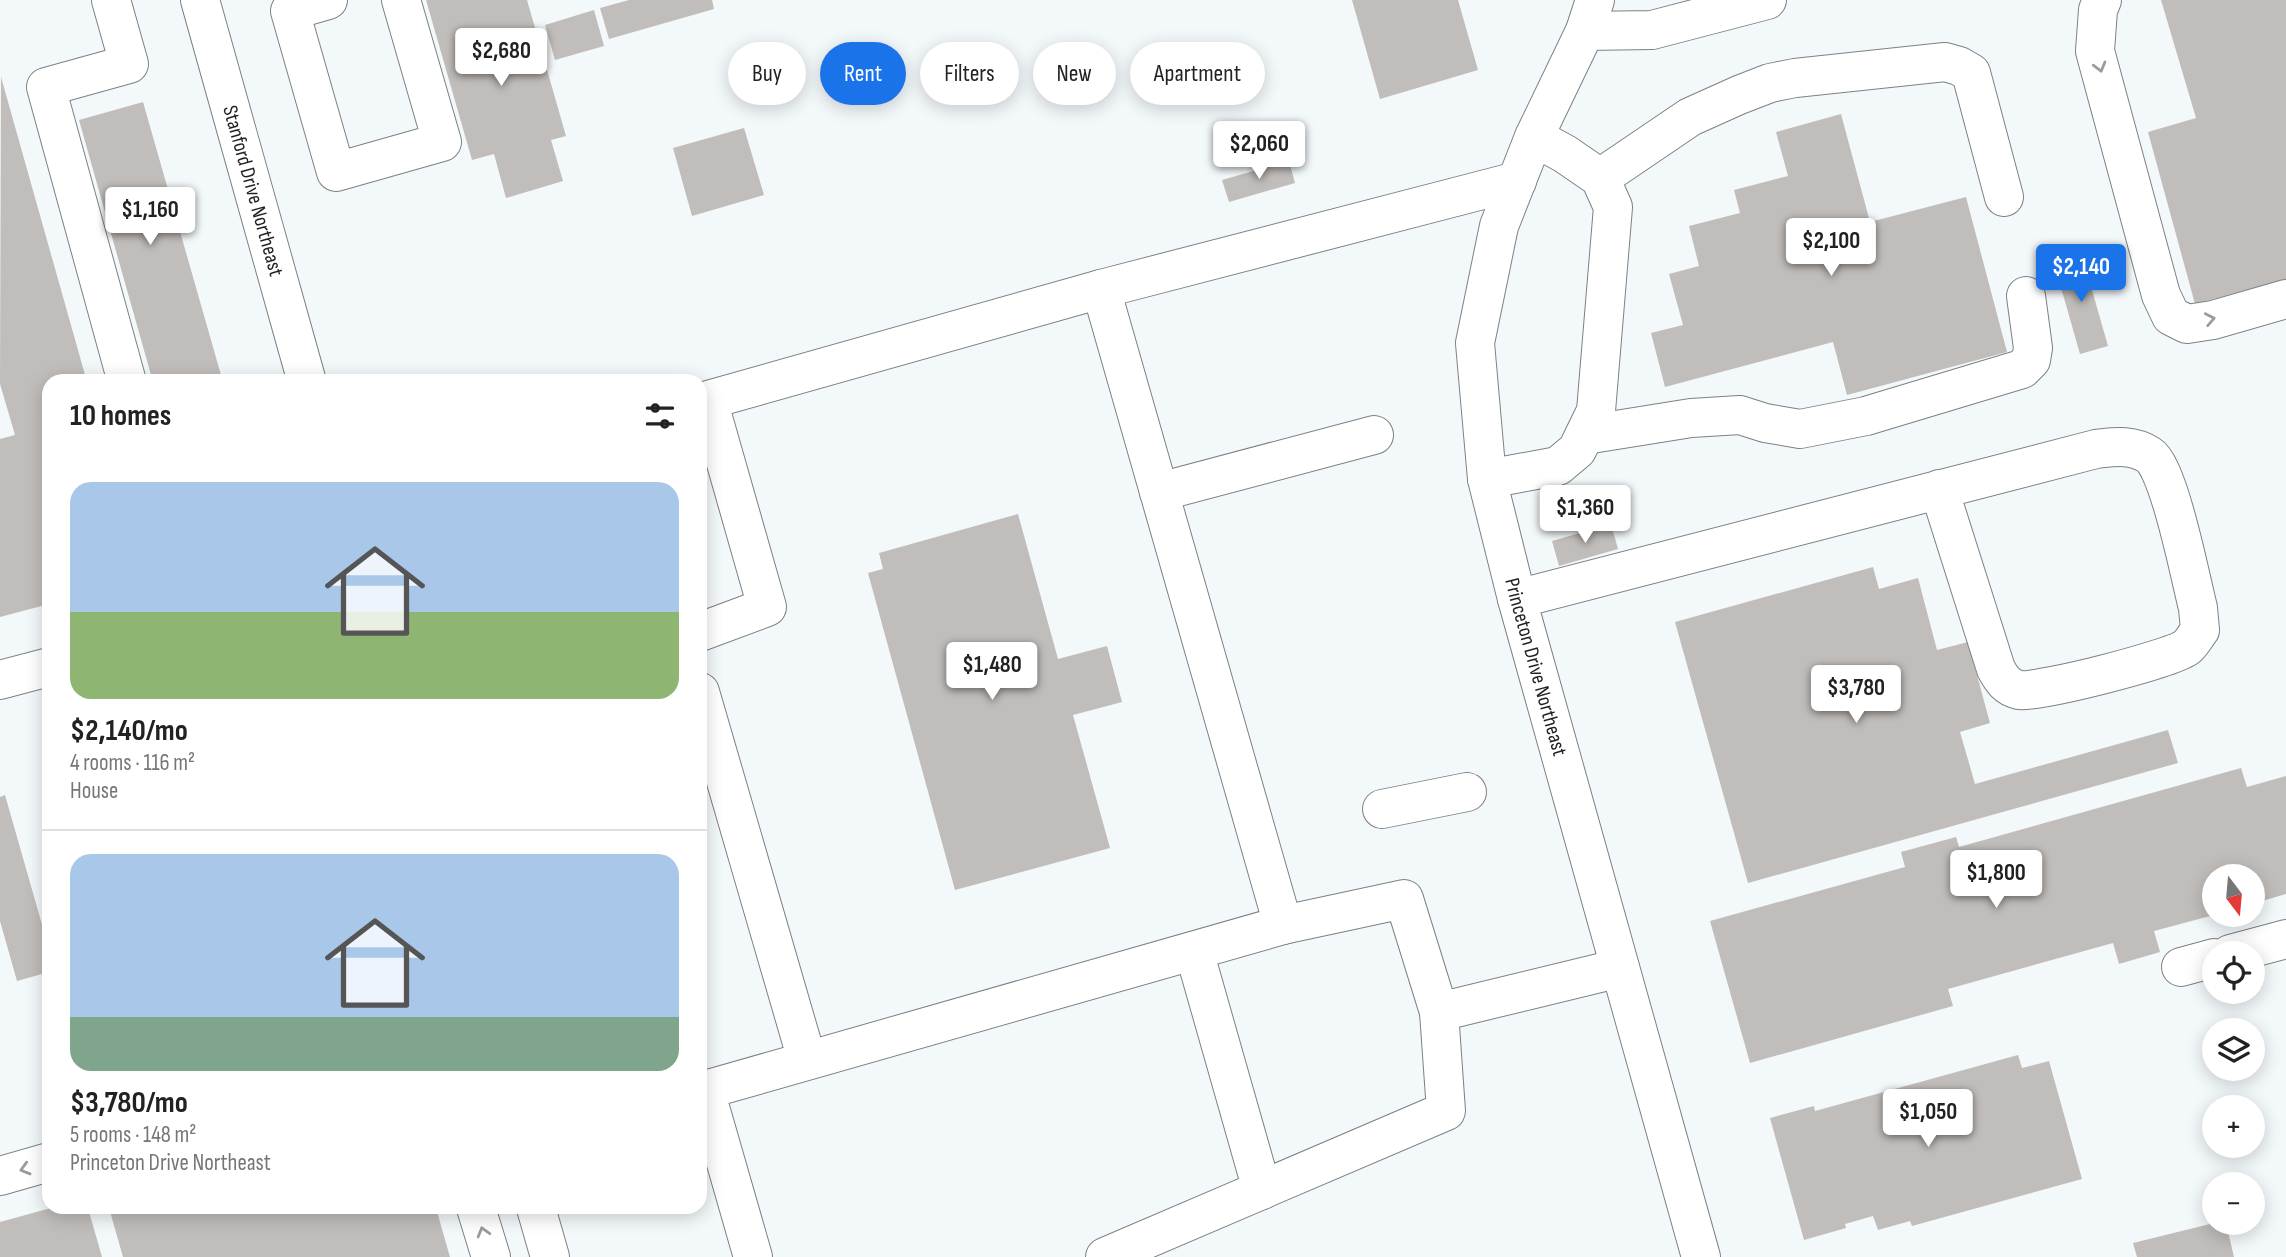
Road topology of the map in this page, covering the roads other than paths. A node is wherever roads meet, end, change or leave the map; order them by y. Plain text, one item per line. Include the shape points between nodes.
1 (111, 0) edge
2 (200, 0) edge
3 (328, 0) edge
4 (401, 0) edge
5 (2102, 0) edge
6 (1747, 3) edge
7 (1590, 16) edge
8 (1534, 137) junction
9 (1600, 178) junction
10 (1517, 181) junction
11 (2004, 197) dead end
12 (1101, 289) junction
13 (2026, 296) dead end
14 (2286, 299) edge
15 (125, 374) edge
16 (305, 374) edge
17 (707, 400) edge
18 (707, 411) edge
19 (1374, 435) dead end
20 (1585, 435) junction
21 (1487, 479) junction
22 (1939, 489) junction
23 (1159, 492) junction
24 (1517, 598) junction
25 (707, 629) edge
26 (42, 669) edge
27 (0, 680) edge
28 (707, 716) edge
29 (1467, 792) dead end
30 (1382, 809) dead end
31 (1283, 926) junction
32 (2286, 939) edge
33 (2265, 945) edge
34 (1194, 951) junction
35 (1620, 968) junction
36 (1438, 1012) junction
37 (807, 1060) junction
38 (707, 1089) edge
39 (707, 1097) edge
40 (42, 1163) edge
41 (0, 1176) edge
42 (1262, 1190) junction
43 (478, 1214) edge
44 (538, 1214) edge
45 (491, 1257) edge
46 (550, 1257) edge
47 (752, 1257) edge
48 (1105, 1257) edge
49 (1701, 1257) edge

1 - 15 street via 129,64 46,87
2 - 16 street, Stanford Drive Northeast
3 - 4 street via 290,11 336,173 442,142
5 -> 14 street via 2095,51 2161,295 2171,316 2187,324
6 - 7 street via 1652,30
7 - 8 street, Princeton Drive Northeast
8 - 9 street
8 - 10 street, Princeton Drive Northeast
9 - 11 street via 1690,117 1770,83 1945,62 1971,73
9 - 20 street via 1612,207 1596,411
10 - 12 street
10 - 21 street, Princeton Drive Northeast via 1499,226 1475,343
12 - 17 street
12 - 23 street
13 - 20 street via 2033,348 2022,369 1866,416 1800,429 1740,415
18 - 25 street via 767,607
19 - 23 street
20 - 21 street via 1577,450 1558,466
21 - 24 street, Princeton Drive Northeast
22 - 22 street via 2096,449 2126,445 2151,456 2165,480 2200,630 2187,647 2164,659 2042,689 2021,690 2004,684
22 - 24 street
23 - 31 street
24 - 35 street, Princeton Drive Northeast
26 - 27 street
28 - 37 street
29 - 30 street
31 - 34 street
31 - 36 street via 1404,899
32 - 33 street
34 - 37 street
34 - 42 street
35 - 36 street
35 - 49 street, Princeton Drive Northeast
36 - 42 street via 1446,1111
37 - 38 street
39 - 47 street
40 -> 41 street
42 - 48 street
45 -> 43 street
44 - 46 street

